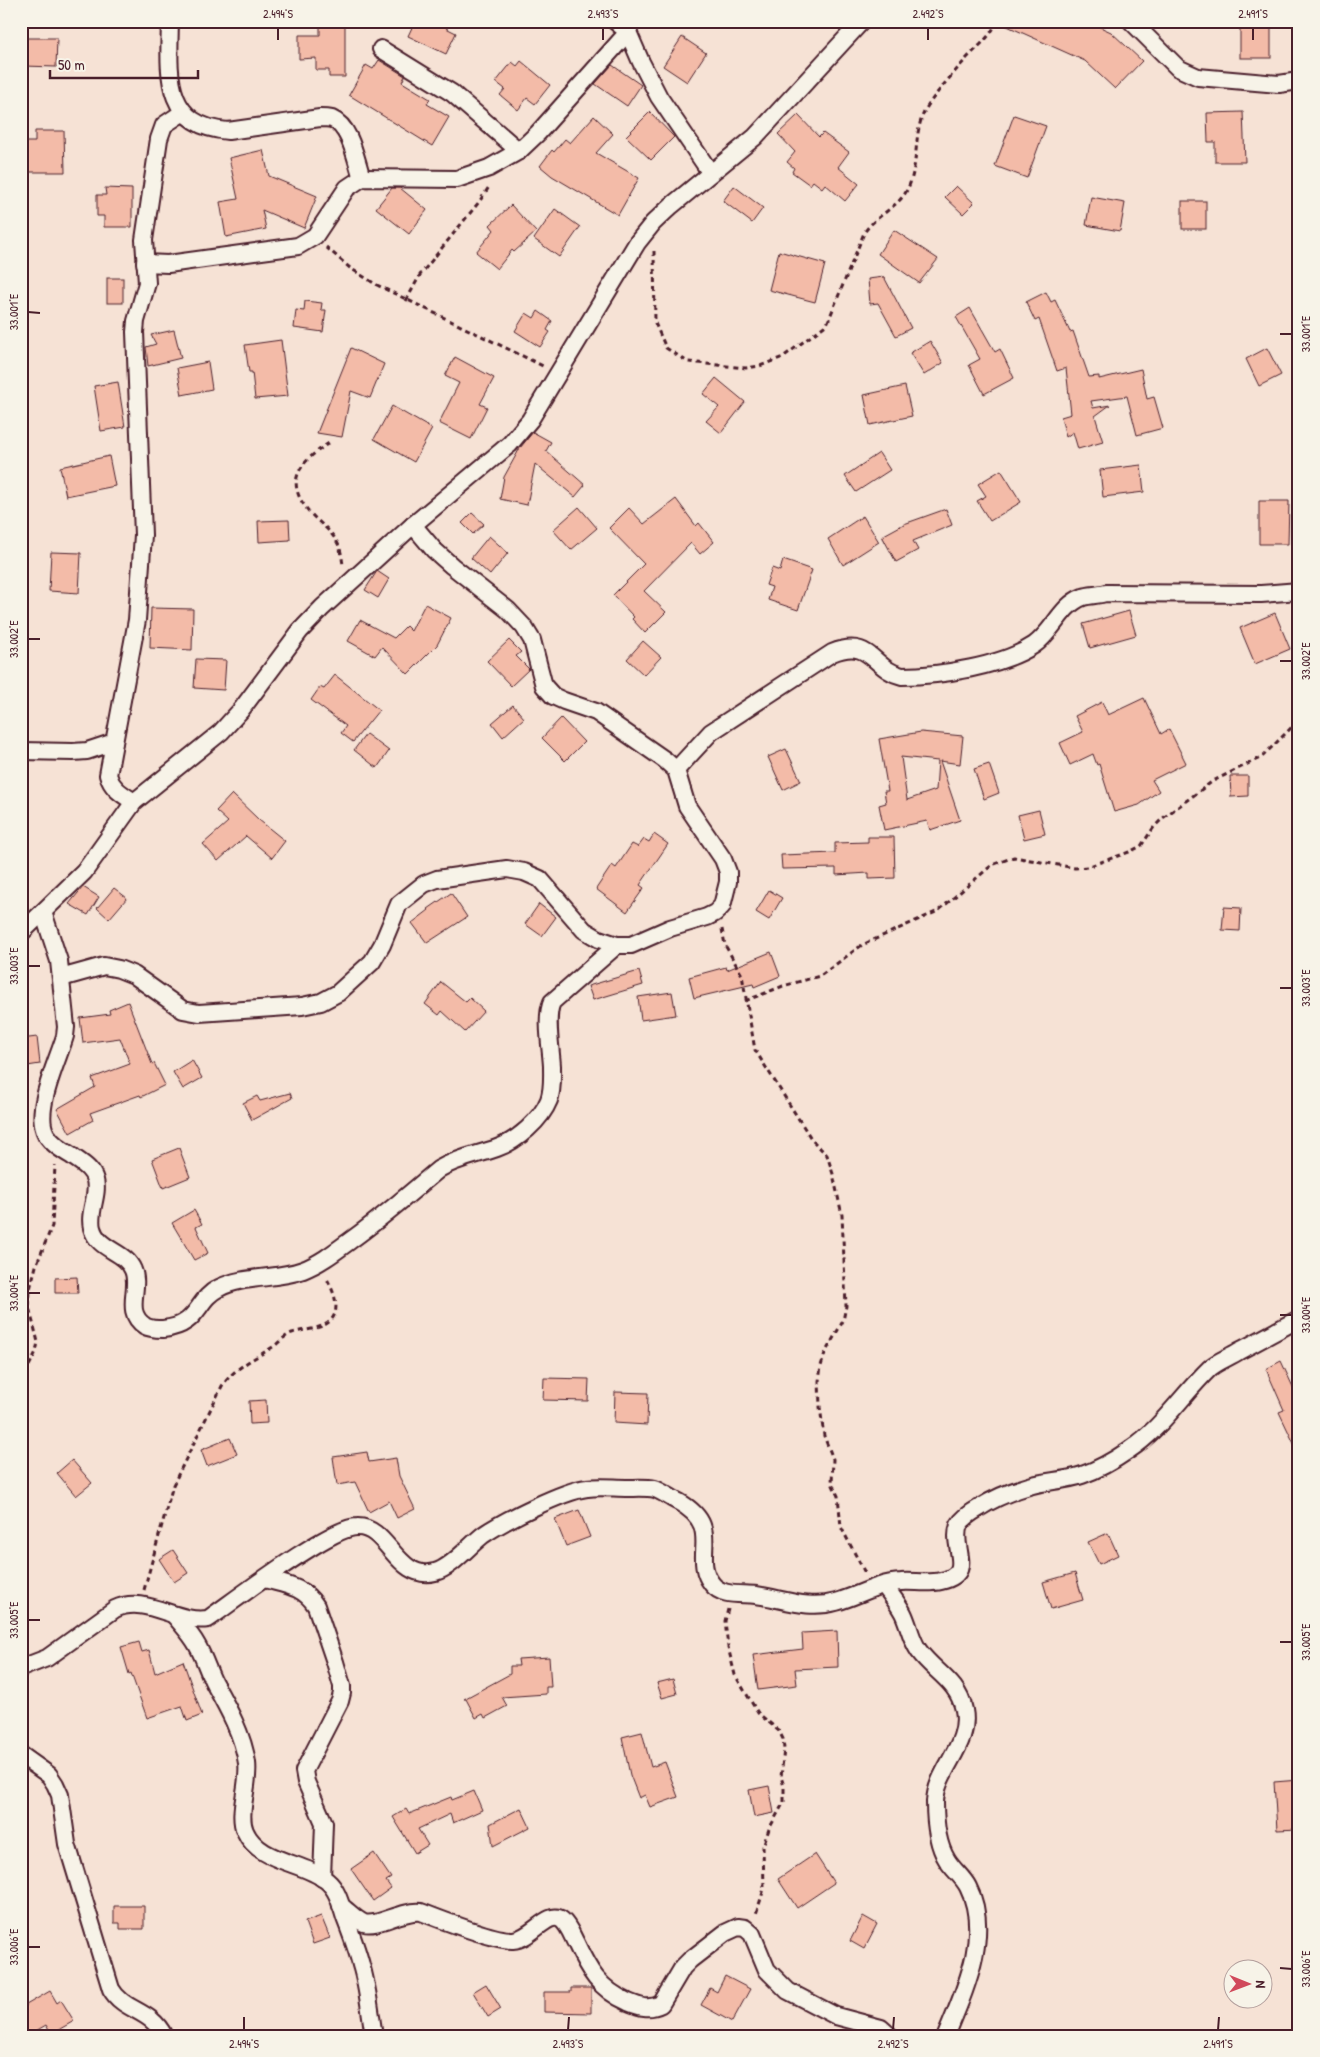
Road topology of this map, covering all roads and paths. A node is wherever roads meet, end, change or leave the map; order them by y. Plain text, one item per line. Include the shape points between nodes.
1 (170, 21) edge
2 (614, 21) edge
3 (862, 21) edge
4 (997, 21) edge
5 (1131, 21) edge
6 (630, 26) edge
7 (382, 49) dead end
8 (1299, 82) edge
9 (182, 113) junction
10 (519, 151) junction
11 (710, 172) junction
12 (362, 178) junction
13 (490, 186) dead end
14 (653, 223) junction
15 (315, 236) junction
16 (145, 263) junction
17 (406, 301) junction
18 (558, 374) junction
19 (329, 443) dead end
20 (413, 525) junction
21 (342, 590) junction
22 (1299, 591) edge
23 (1299, 724) edge
24 (114, 742) junction
25 (21, 751) edge
26 (676, 770) junction
27 (134, 802) junction
28 (722, 906) junction
29 (43, 912) junction
30 (21, 933) edge
31 (617, 945) junction
32 (61, 978) junction
33 (745, 1001) junction
34 (52, 1142) junction
35 (319, 1263) junction
36 (1299, 1319) edge
37 (21, 1382) edge
38 (265, 1579) junction
39 (878, 1586) junction
40 (737, 1594) junction
41 (140, 1604) junction
42 (174, 1615) junction
43 (22, 1668) edge
44 (21, 1755) edge
45 (322, 1878) junction
46 (341, 1906) junction
47 (752, 1934) junction
48 (164, 2036) edge
49 (374, 2036) edge
50 (890, 2036) edge
51 (946, 2036) edge

1 - 9 street via 169,71
2 - 6 street
3 - 11 street via 755,137
4 - 14 path via 992,33 927,107 919,130 912,178 904,197 864,234 827,324 783,357 746,368 688,362 666,348 655,323
5 - 8 street via 1186,73 1198,77 1279,84
6 - 10 street
6 - 11 street via 640,62 659,97
7 - 10 street via 452,93
9 - 12 street via 217,130 228,131 331,119 347,135
9 - 16 street via 161,130 144,240
10 - 12 street via 489,168 457,179
11 - 14 street
12 - 15 street via 347,188
13 - 17 path via 420,275
14 - 18 street via 637,243
15 - 16 street via 298,246 168,264
15 - 17 path via 350,268
16 - 24 street via 147,283 135,332 143,535 137,620
17 - 18 path
18 - 20 street via 530,420 510,444
19 - 21 path via 302,465 295,484 300,501 337,543 344,570
20 - 21 street
20 - 26 street via 434,550 508,610 524,627 532,640 544,686 553,696 596,712
21 - 27 street via 300,631 221,732
22 - 26 street via 1261,594 1106,593 1083,598 1070,605 1035,644 1008,659 952,671 902,676 856,648 843,649 711,732
23 - 33 path via 1293,726 1262,757 1213,781 1163,818 1141,846 1130,852 1087,867 1075,868 1014,857 992,865 938,911 862,945 820,976
24 - 25 street via 87,751
24 - 27 street via 108,775 110,782
26 - 28 street via 681,791 693,816 724,858 728,882
27 - 29 street via 84,872
28 - 31 street via 706,917 670,928 631,946
28 - 33 path via 723,940 742,975
29 - 30 street
29 - 32 street via 59,961
31 - 32 street via 584,930 540,879 506,869 437,879 415,890 399,904 372,962 338,993 321,1002 199,1013 183,1010 134,975 119,969 104,966
31 - 35 street via 558,994 550,1007 552,1081 543,1113 508,1143 450,1162 439,1169 375,1223
32 - 34 street via 65,1036 42,1112 45,1132
33 - 39 path via 755,1050 812,1140 826,1155 842,1214 846,1306 843,1321 820,1366 820,1407 824,1436 833,1459 832,1483 838,1496 841,1527
34 - 35 street via 92,1172 96,1186 92,1230 106,1248 130,1263 135,1280 132,1305 143,1325 170,1328 189,1320 217,1289 302,1270
34 - 37 path via 56,1172 52,1226 30,1289 29,1307 38,1342
35 - 41 path via 333,1291 336,1306 331,1321 284,1337 238,1368 222,1386 173,1485
36 - 39 street via 1212,1366 1157,1427 1129,1451 1086,1474 1031,1486 974,1511 958,1529 961,1565 953,1577 936,1582
38 - 40 street via 330,1537 361,1526 375,1534 414,1572 432,1573 442,1569 489,1531 566,1494 591,1487 644,1488 662,1492 698,1516 703,1525 708,1577 719,1590
38 - 42 street via 208,1619
38 - 45 street via 302,1590 310,1596 342,1686 340,1701 304,1771 324,1823
39 - 40 street via 818,1605
39 - 51 street via 901,1610 913,1642 947,1678 962,1701 964,1711 960,1745 936,1790 936,1819 939,1842 947,1860 968,1886 976,1910 977,1934 965,1989
40 - 47 path via 726,1613 734,1675 758,1713 779,1731 784,1749 780,1777 784,1786 784,1802 763,1846 764,1889
41 - 42 street
41 - 43 street via 115,1609 47,1658
42 - 45 street via 200,1651 242,1745 248,1774 243,1818 250,1840 276,1858
44 - 48 street via 56,1784 67,1844 111,1989 123,2002 153,2019
45 - 46 street via 332,1887
46 - 47 street via 364,1923 375,1923 408,1911 421,1912 506,1940 525,1938 547,1919 562,1919 595,1979 610,1992 645,2008 661,2004 683,1967 724,1933 738,1927
46 - 49 street via 362,1967
47 - 50 street via 768,1970 788,1991 836,2016 881,2028

